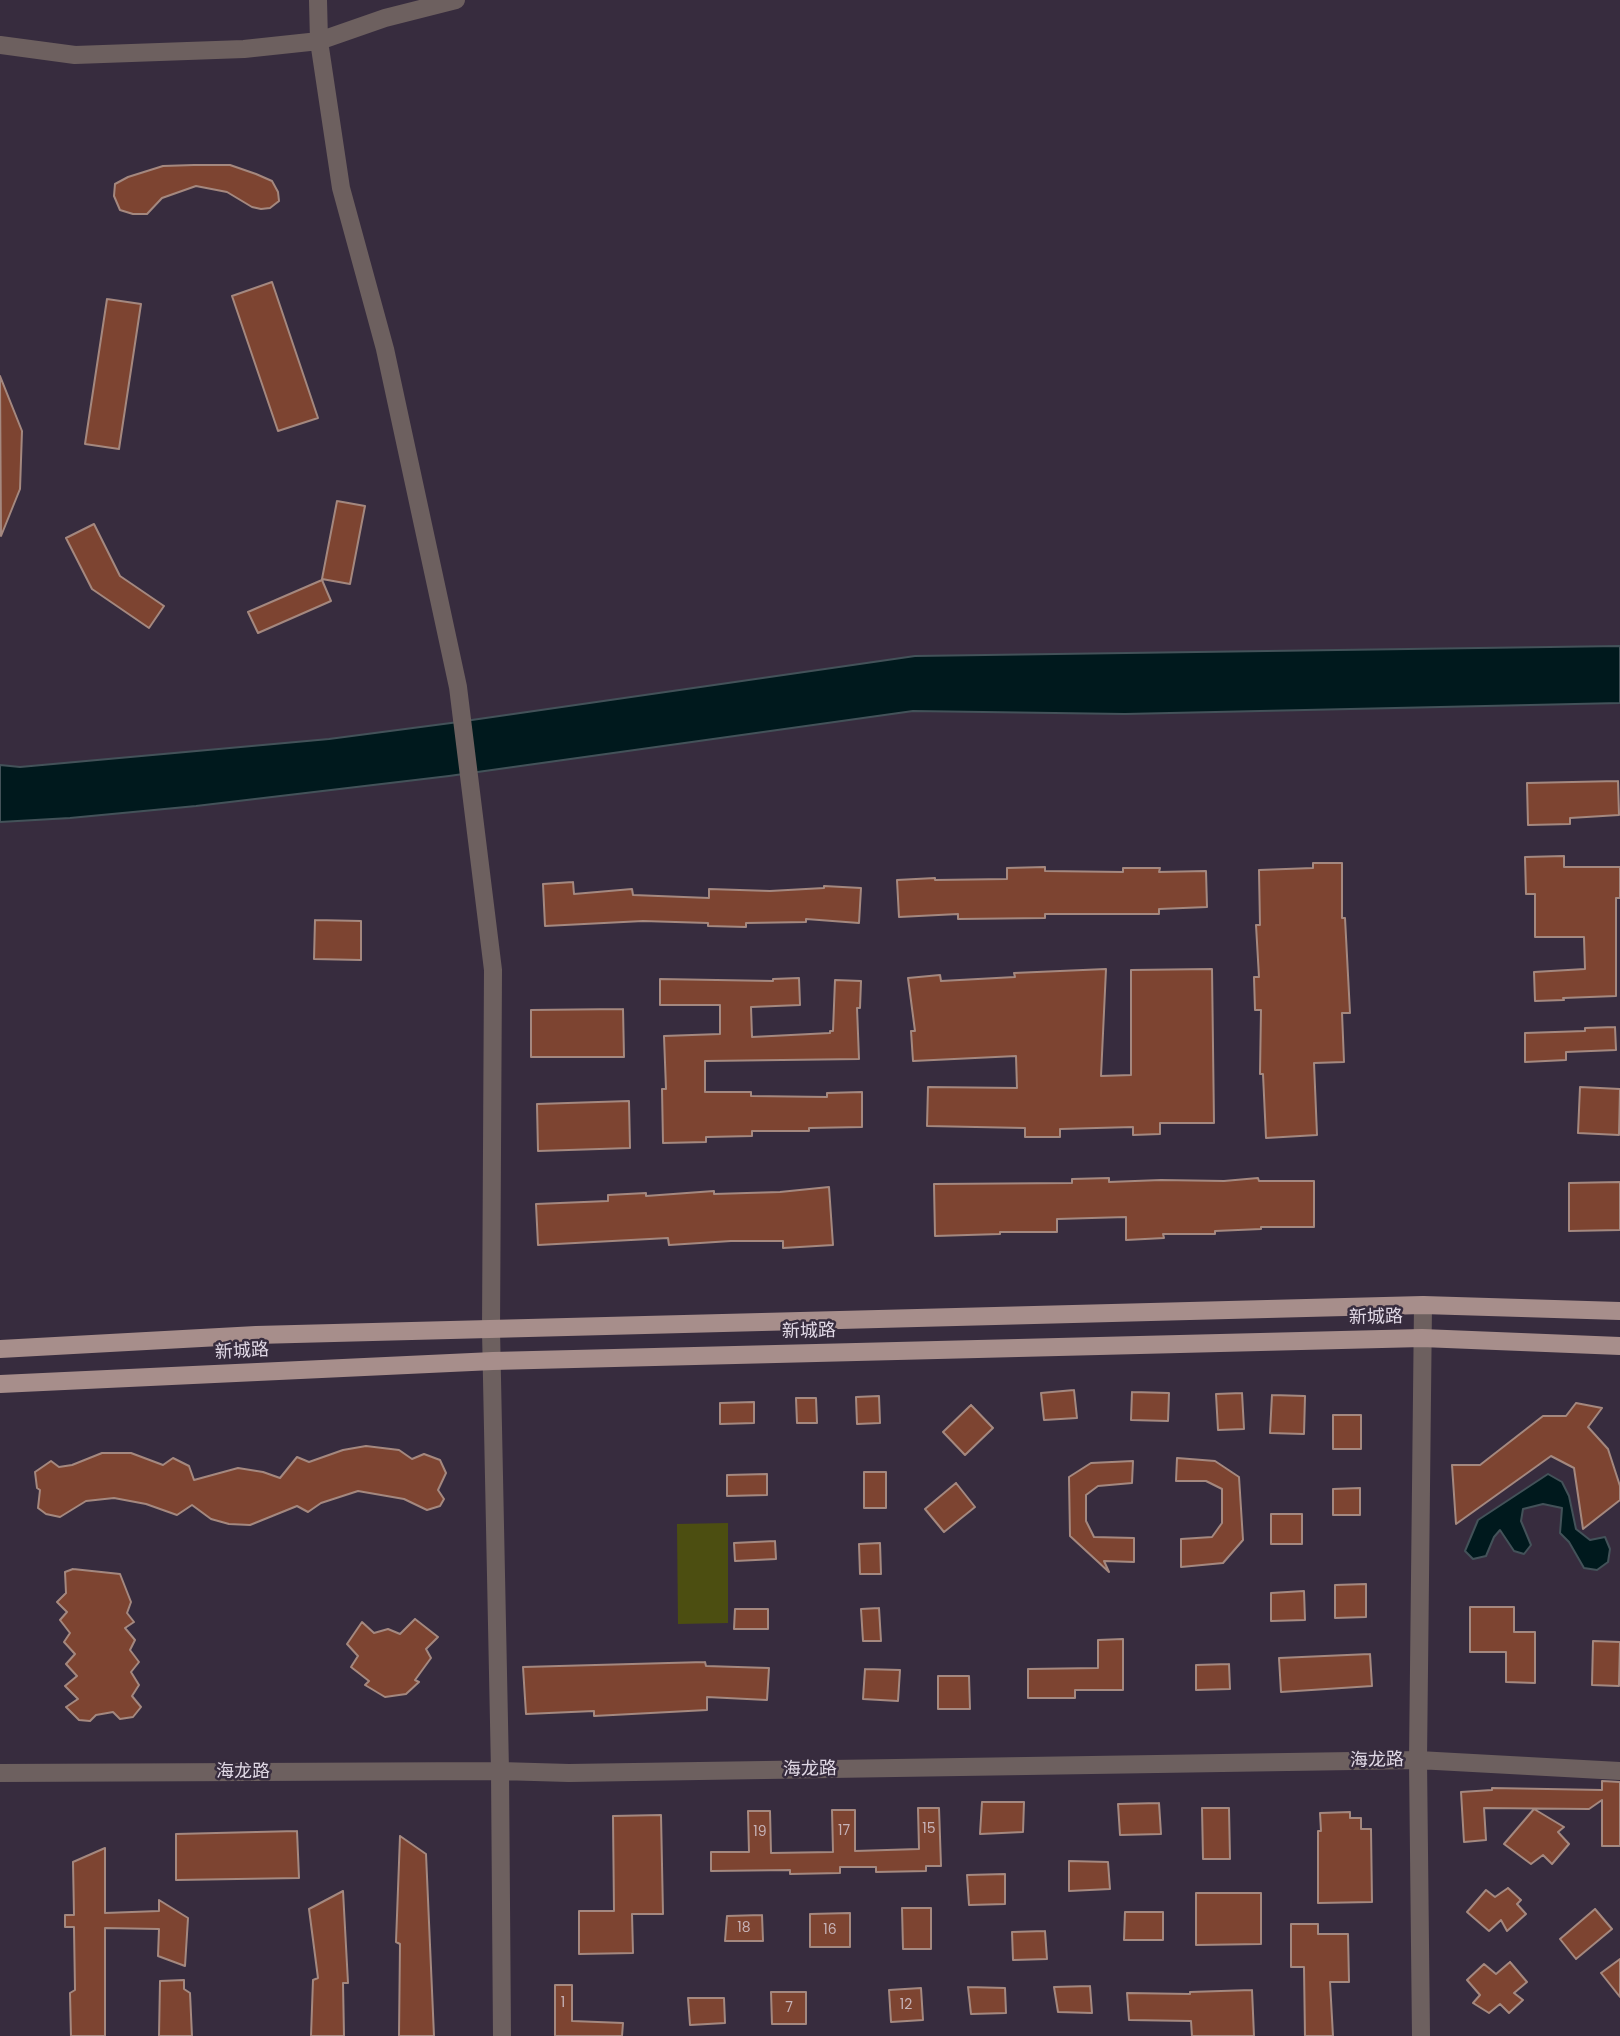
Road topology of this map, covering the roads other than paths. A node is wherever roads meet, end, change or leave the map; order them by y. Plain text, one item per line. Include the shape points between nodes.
1 (318, 0) edge
2 (456, 0) edge
3 (319, 41) junction
4 (0, 45) edge
5 (1423, 1305) junction
6 (1620, 1311) edge
7 (491, 1330) junction
8 (1422, 1338) junction
9 (1620, 1346) edge
10 (0, 1349) edge
11 (493, 1361) junction
12 (0, 1384) edge
13 (1418, 1760) junction
14 (500, 1771) junction
15 (1620, 1771) edge
16 (0, 1773) edge
17 (502, 2036) edge
18 (1421, 2036) edge

1 - 3 street
2 - 3 street
3 - 4 street via 244,49 75,55
3 - 7 street via 341,188 385,349 458,687 493,970
5 - 6 main road, 新城路
5 - 7 main road, 新城路
5 - 8 street
7 - 10 main road, 新城路 via 256,1335
7 - 11 street
8 - 9 main road, 新城路
8 - 11 main road, 新城路
8 - 13 street
11 - 12 main road, 新城路
11 - 14 street
13 - 14 street, 海龙路
13 - 15 street, 海龙路
13 - 18 street
14 - 16 street, 海龙路
14 - 17 street

